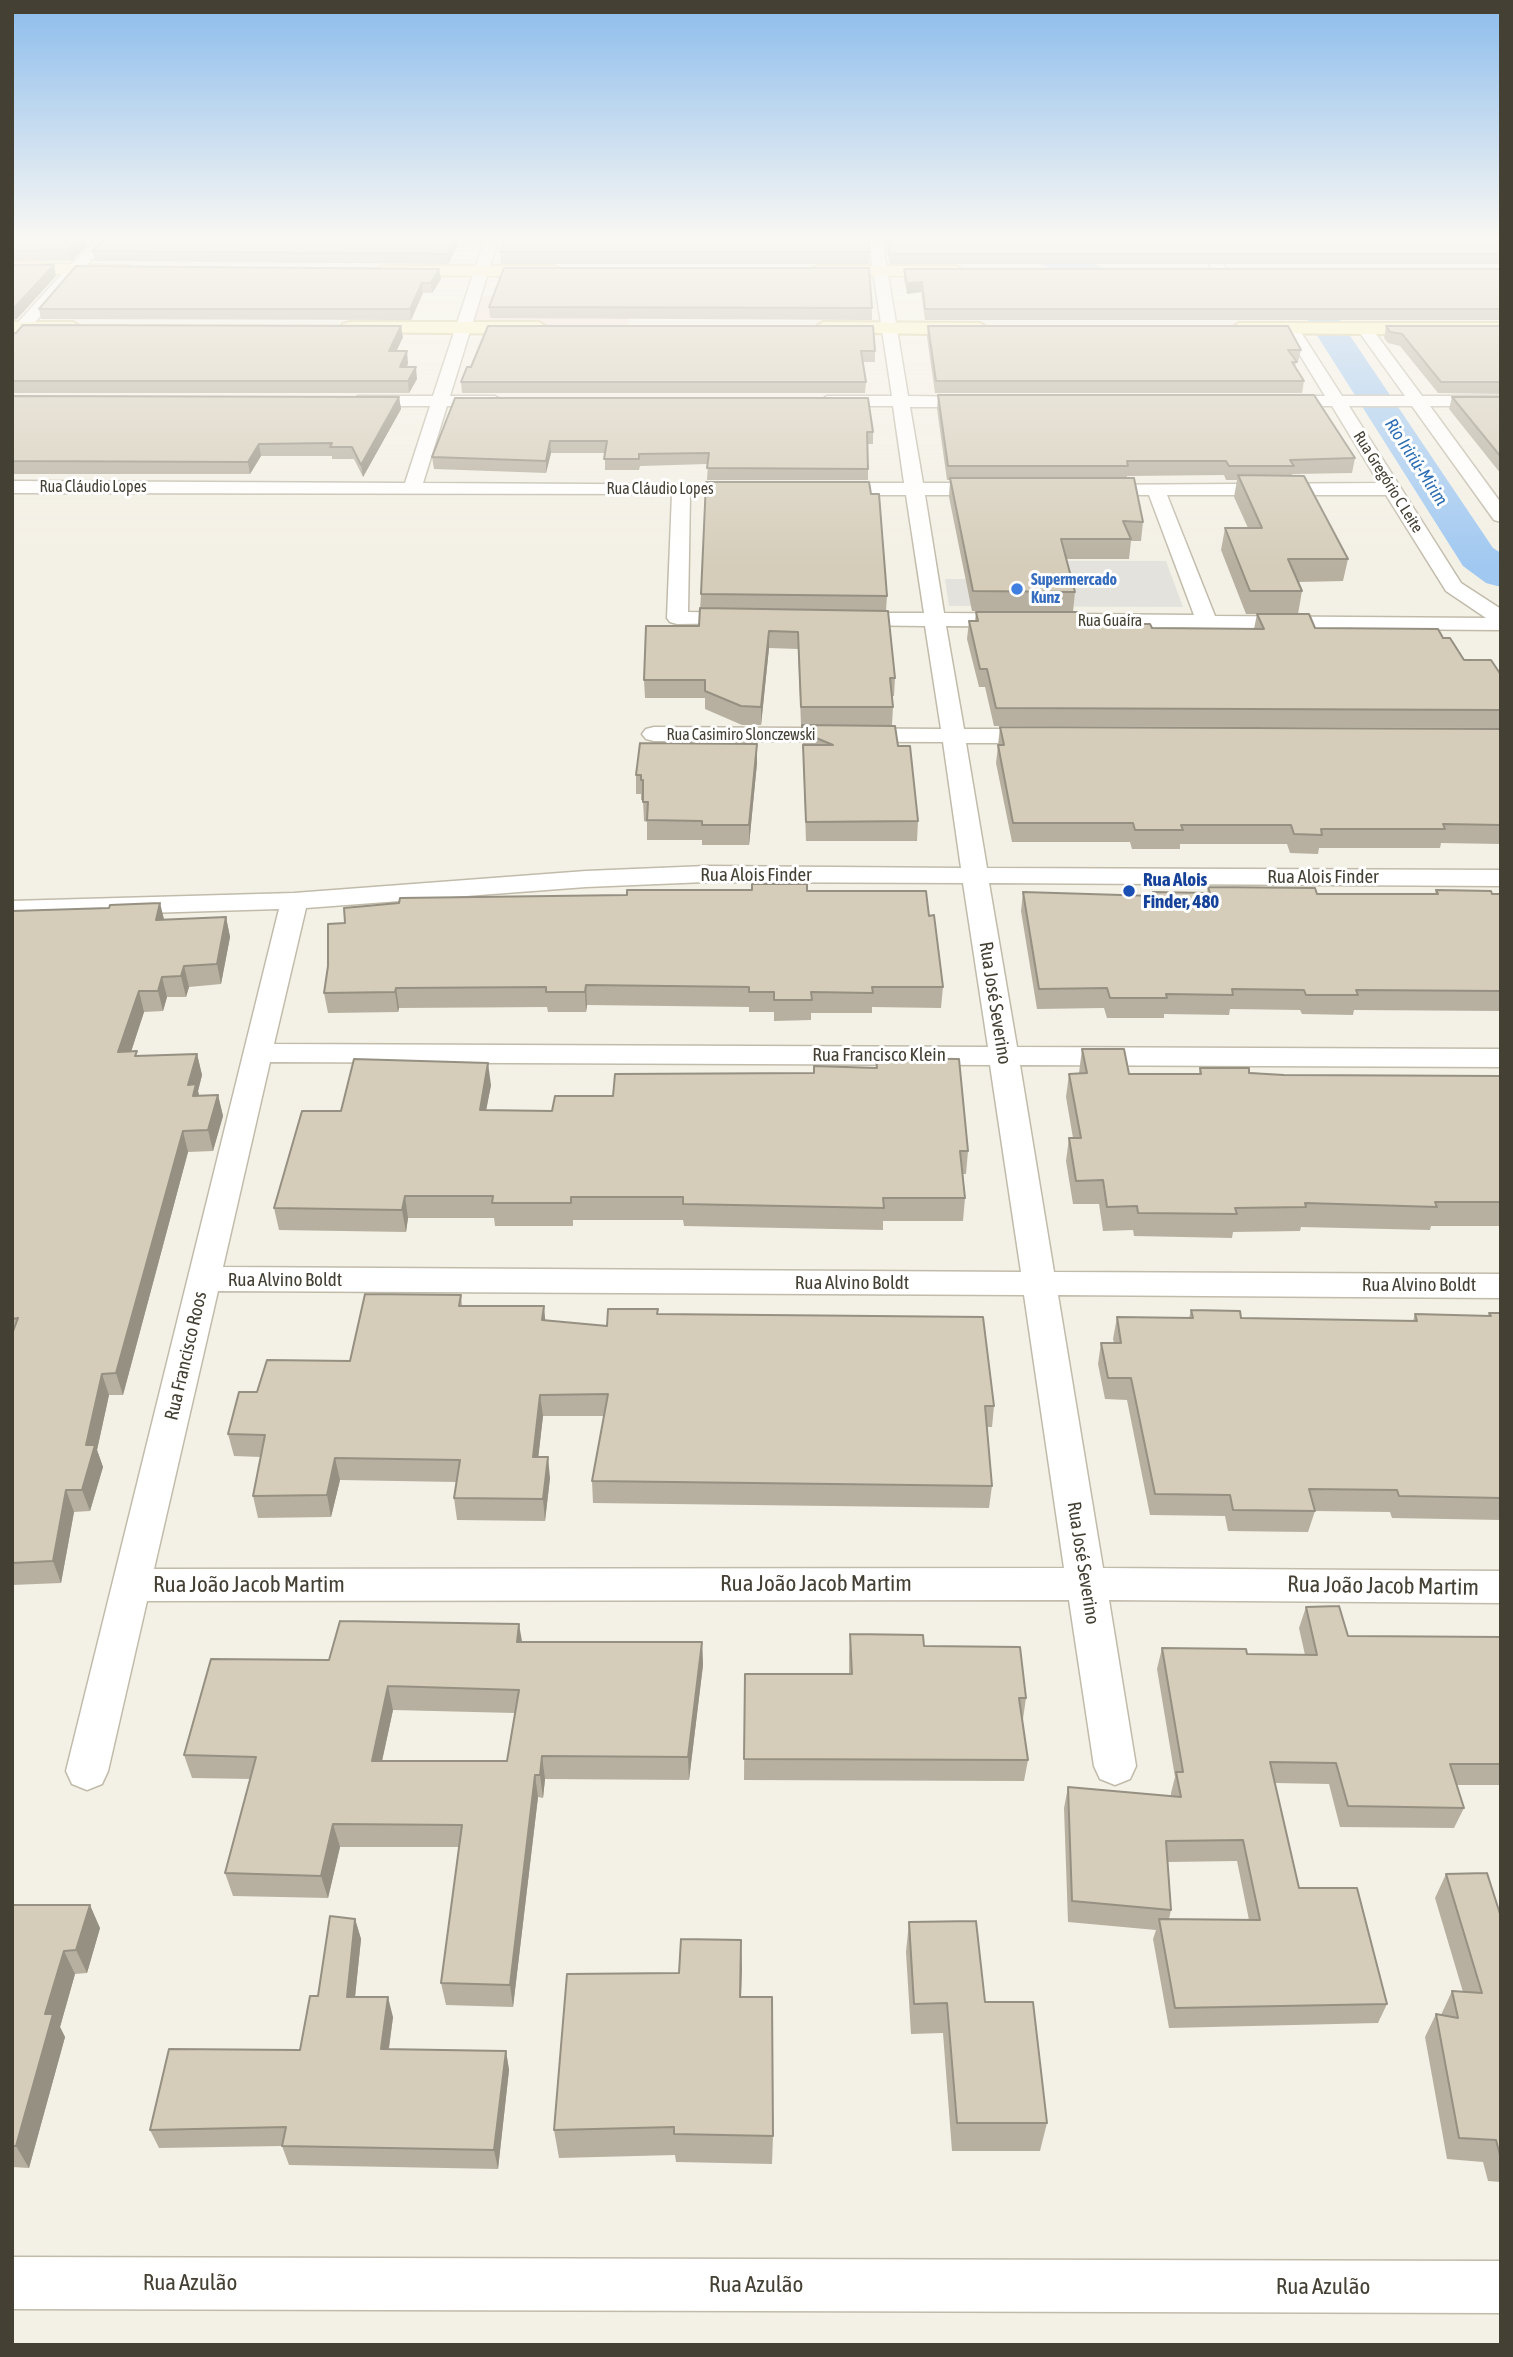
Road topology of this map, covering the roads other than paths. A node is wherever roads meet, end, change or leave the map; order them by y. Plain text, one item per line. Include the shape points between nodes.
1 (457, 348) edge
2 (893, 348) edge
3 (1313, 348) edge
4 (1379, 348) edge
5 (343, 401) edge
6 (440, 401) junction
7 (510, 401) edge
8 (804, 401) edge
9 (997, 401) edge
10 (1255, 401) edge
11 (1345, 401) junction
12 (1417, 401) junction
13 (1501, 401) edge
14 (902, 402) junction
15 (1477, 484) junction
16 (1501, 484) edge
17 (12, 487) edge
18 (412, 488) junction
19 (681, 489) junction
20 (764, 489) edge
21 (805, 489) edge
22 (915, 489) junction
23 (1009, 489) edge
24 (1076, 489) edge
25 (1156, 489) junction
26 (1392, 489) junction
27 (1501, 516) edge
28 (1501, 618) edge
29 (758, 619) edge
30 (827, 619) edge
31 (936, 620) junction
32 (1208, 622) junction
33 (1501, 624) edge
34 (654, 734) dead end
35 (954, 736) junction
36 (1063, 736) edge
37 (975, 876) junction
38 (1501, 878) edge
39 (294, 901) junction
40 (12, 909) edge
41 (258, 1053) junction
42 (1004, 1056) junction
43 (1501, 1058) edge
44 (204, 1279) junction
45 (1040, 1284) junction
46 (1501, 1286) edge
47 (1086, 1584) junction
48 (132, 1585) junction
49 (1501, 1587) edge
50 (1115, 1766) dead end
51 (88, 1771) dead end
52 (12, 2283) edge
53 (1501, 2287) edge

1 - 6 street
2 - 14 street, Rua José Severino
3 - 11 street, Rua Gregório C Leite
4 - 12 street
5 - 6 street
6 - 7 street
6 - 18 street
8 - 14 street
9 - 14 street
10 - 11 street
11 - 12 street
11 - 26 street, Rua Gregório C Leite
12 - 13 street
12 - 15 street
14 - 22 street, Rua José Severino
15 - 16 street
15 - 27 street
17 - 18 street, Rua Cláudio Lopes
18 - 19 street, Rua Cláudio Lopes
19 - 20 street, Rua Cláudio Lopes
19 - 29 street via 677,618
21 - 22 street
22 - 23 street
22 - 31 street, Rua José Severino
24 - 25 street
25 - 26 street
25 - 32 street
26 - 28 street, Rua Gregório C Leite via 1453,587
30 - 31 street, Rua Guaíra
31 - 32 street, Rua Guaíra
31 - 35 street, Rua José Severino
32 - 33 street, Rua Guaíra
34 - 35 street, Rua Casimiro Slonczewski
35 - 36 street, Rua Casimiro Slonczewski
35 - 37 street, Rua José Severino
37 - 38 street, Rua Alois Finder
37 - 39 street, Rua Alois Finder via 647,876
37 - 42 street, Rua José Severino
39 - 40 street, Rua Alois Finder
39 - 41 street, Rua Francisco Roos
41 - 42 street, Rua Francisco Klein
41 - 44 street, Rua Francisco Roos
42 - 43 street, Rua Francisco Klein
42 - 45 street, Rua José Severino
44 - 45 street, Rua Alvino Boldt
44 - 48 street, Rua Francisco Roos
45 - 46 street, Rua Alvino Boldt
45 - 47 street, Rua José Severino
47 - 48 street, Rua João Jacob Martim
47 - 49 street, Rua João Jacob Martim
47 - 50 street, Rua José Severino
48 - 51 street, Rua Francisco Roos
52 - 53 street, Rua Azulão

